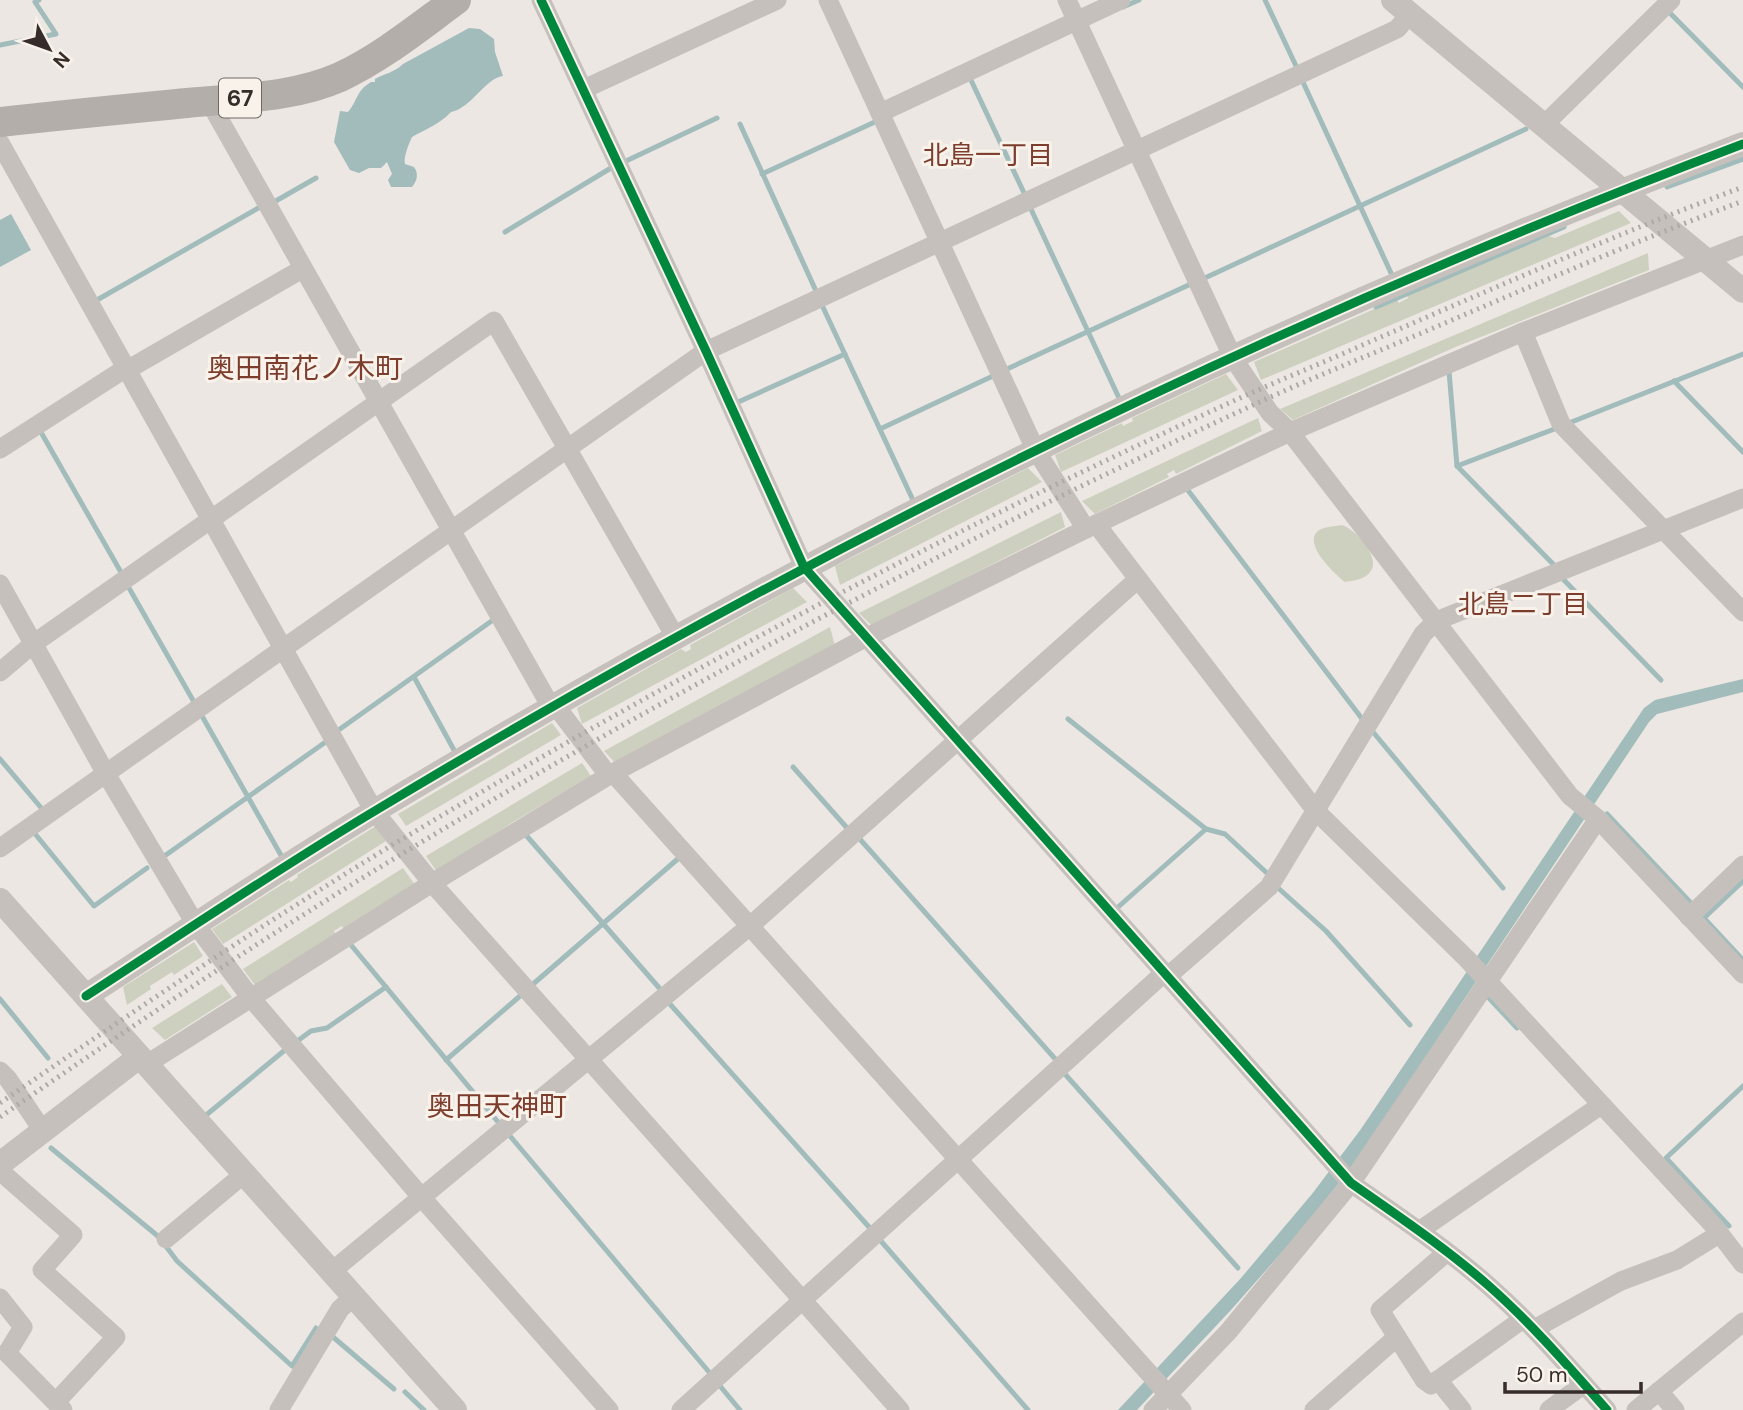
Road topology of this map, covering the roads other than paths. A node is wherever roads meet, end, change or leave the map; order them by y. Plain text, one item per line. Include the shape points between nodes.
1 (456, 0) edge
2 (541, 0) edge
3 (776, 0) edge
4 (828, 0) edge
5 (1067, 0) edge
6 (1121, 0) edge
7 (1671, 0) edge
8 (1408, 7) edge
9 (1077, 21) junction
10 (584, 89) junction
11 (209, 101) junction
12 (880, 113) junction
13 (0, 122) edge
14 (1544, 125) junction
15 (0, 143) edge
16 (1743, 145) edge
17 (1137, 150) junction
18 (1622, 190) junction
19 (939, 242) junction
20 (1743, 245) edge
21 (1704, 259) junction
22 (302, 269) junction
23 (1743, 291) edge
24 (1523, 331) junction
25 (706, 351) junction
26 (1233, 358) junction
27 (127, 369) junction
28 (379, 401) junction
29 (1290, 432) junction
30 (567, 448) junction
31 (0, 449) edge
32 (1035, 450) junction
33 (1743, 498) edge
34 (211, 519) junction
35 (1091, 526) junction
36 (450, 530) junction
37 (1663, 530) junction
38 (804, 567) junction
39 (1139, 579) junction
40 (0, 584) edge
41 (1743, 612) edge
42 (1436, 621) junction
43 (676, 638) junction
44 (864, 638) junction
45 (33, 644) junction
46 (283, 647) junction
47 (0, 672) edge
48 (553, 706) junction
49 (956, 740) junction
50 (105, 772) junction
51 (611, 774) junction
52 (374, 811) junction
53 (1316, 811) junction
54 (1596, 817) junction
55 (0, 848) edge
56 (1743, 865) edge
57 (432, 884) junction
58 (4, 910) edge
59 (1689, 917) junction
60 (196, 925) junction
61 (750, 926) junction
62 (1743, 974) edge
63 (1166, 975) junction
64 (1487, 980) junction
65 (86, 996) junction
66 (251, 998) junction
67 (588, 1059) junction
68 (143, 1061) junction
69 (0, 1072) edge
70 (1601, 1105) junction
71 (43, 1131) junction
72 (958, 1159) junction
73 (0, 1164) edge
74 (0, 1171) edge
75 (244, 1174) junction
76 (1350, 1182) junction
77 (423, 1199) junction
78 (1419, 1231) junction
79 (1719, 1234) junction
80 (166, 1239) dead end
81 (1447, 1252) junction
82 (1743, 1264) edge
83 (331, 1272) junction
84 (353, 1297) junction
85 (802, 1300) junction
86 (3, 1306) edge
87 (1743, 1322) edge
88 (1528, 1324) junction
89 (1397, 1337) junction
90 (1438, 1380) junction
91 (1584, 1384) junction
92 (1659, 1391) junction
93 (1166, 1392) junction
94 (60, 1406) edge
95 (279, 1410) edge
96 (455, 1410) edge
97 (609, 1410) edge
98 (681, 1410) edge
99 (900, 1410) edge
100 (1153, 1410) edge
101 (1182, 1410) edge
102 (1314, 1410) edge
103 (1462, 1410) edge
104 (1549, 1410) edge
105 (1607, 1410) edge
106 (1636, 1410) edge
107 (1675, 1410) edge

1 - 11 main road, 67 via 338,78 265,96
2 - 10 street
3 - 10 street
4 - 12 street
5 - 9 street
6 - 9 street
7 - 14 street
8 - 14 street
8 - 17 street via 1397,29
9 - 12 street
9 - 17 street
10 - 25 street
11 - 13 main road, 67
11 - 22 street
12 - 19 street
14 - 18 street
15 - 27 street
16 - 18 street
17 - 19 street
17 - 26 street
18 - 21 street
18 - 26 street
19 - 25 street
19 - 32 street
20 - 21 street
21 - 23 street
21 - 24 street
22 - 27 street
22 - 28 street
24 - 29 street
24 - 37 street via 1561,424
25 - 30 street
25 - 38 street
26 - 29 street via 1270,413
26 - 32 street
27 - 31 street
27 - 34 street
28 - 30 street via 494,321
28 - 34 street
28 - 36 street
29 - 35 street
29 - 42 street
30 - 36 street
30 - 43 street
32 - 35 street
32 - 38 street
33 - 37 street
34 - 45 street
34 - 46 street
35 - 39 street
35 - 44 street
36 - 46 street
36 - 48 street
37 - 41 street
37 - 42 street
38 - 43 street
38 - 44 street
39 - 49 street
39 - 53 street
40 - 45 street
42 - 53 street via 1423,634
42 - 54 street via 1573,799
43 - 48 street
44 - 49 street
44 - 51 street
45 - 47 street
45 - 50 street
46 - 50 street
46 - 52 street
48 - 51 street
48 - 52 street
49 - 61 street
49 - 63 street
50 - 55 street
50 - 60 street
51 - 57 street
51 - 61 street
52 - 57 street
52 - 60 street
53 - 63 street via 1269,887
53 - 64 street
54 - 59 street
54 - 64 street
56 - 59 street
57 - 66 street
57 - 67 street
58 - 65 street
59 - 62 street
60 - 65 street
60 - 66 street
61 - 67 street
61 - 72 street
63 - 72 street
63 - 76 street
64 - 70 street
64 - 76 street
65 - 68 street
66 - 68 street
66 - 77 street
67 - 77 street
67 - 85 street
68 - 71 street
68 - 75 street
69 - 71 street
70 - 78 street
70 - 79 street
71 - 73 street
72 - 85 street
72 - 93 street
74 - 94 street via 73,1235 42,1270 116,1337
75 - 80 street
75 - 83 street
76 - 78 street
76 - 93 street via 1228,1332
77 - 83 street
77 - 97 street
78 - 81 street
79 - 82 street
79 - 88 street via 1676,1260
81 - 88 street
81 - 89 street via 1380,1310
83 - 84 street
84 - 95 street via 340,1309
84 - 96 street
85 - 98 street
85 - 99 street
86 - 94 street via 23,1327 7,1353
87 - 92 street
88 - 90 street
88 - 91 street
89 - 90 street via 1424,1380 1431,1385
89 - 102 street
90 - 103 street
91 - 104 street
91 - 105 street
92 - 106 street
92 - 107 street
93 - 100 street
93 - 101 street

